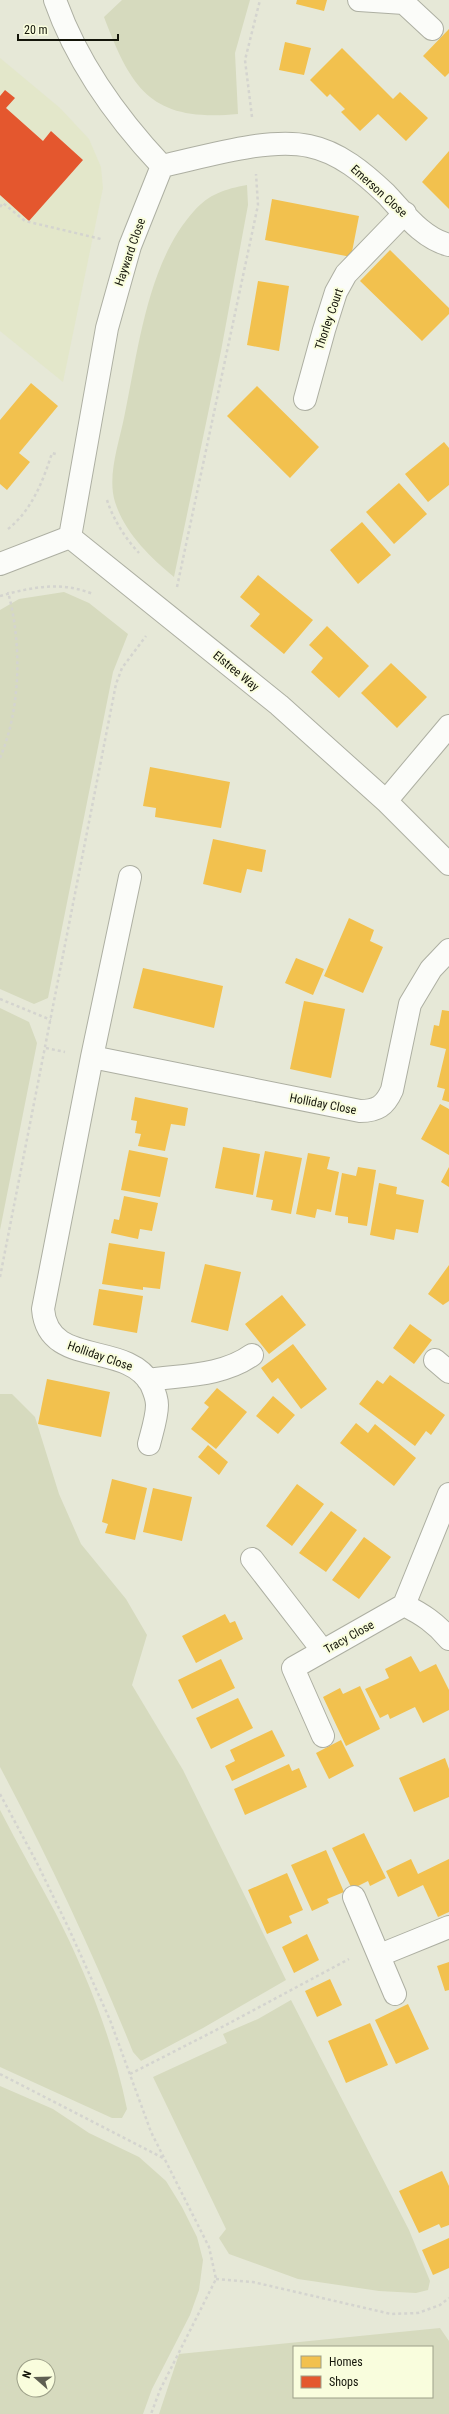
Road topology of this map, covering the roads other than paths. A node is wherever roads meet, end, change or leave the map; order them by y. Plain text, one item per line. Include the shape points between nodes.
1 (55, 0) edge
2 (359, 0) edge
3 (404, 1) edge
4 (432, 29) dead end
5 (162, 166) junction
6 (405, 213) junction
7 (449, 245) edge
8 (305, 399) dead end
9 (70, 537) junction
10 (0, 564) edge
11 (449, 726) edge
12 (386, 801) junction
13 (449, 864) edge
14 (130, 877) dead end
15 (449, 950) edge
16 (92, 1057) junction
17 (252, 1355) dead end
18 (148, 1380) junction
19 (149, 1444) dead end
20 (449, 1494) edge
21 (252, 1559) dead end
22 (404, 1605) junction
23 (449, 1639) edge
24 (323, 1651) junction
25 (323, 1736) dead end
26 (354, 1897) dead end
27 (449, 1927) edge
28 (380, 1955) junction
29 (395, 1994) dead end

1 - 5 street via 64,27 101,91 132,134
2 - 3 street
3 - 4 street
5 - 6 street, Emerson Close via 273,144 310,146 342,159 374,183
5 - 9 street, Hayward Close via 117,286 100,358
6 - 7 street, Emerson Close via 433,239
6 - 8 street, Thorley Court via 346,274 336,292
9 - 10 street
9 - 12 street, Elstree Way via 279,705
11 - 12 street
12 - 13 street, Elstree Way
14 - 16 street, Holliday Close
15 - 16 street, Holliday Close via 427,974 410,1004 392,1090 386,1104 373,1111 360,1111
16 - 18 street, Holliday Close via 43,1309 44,1320 58,1340 69,1347 132,1365
17 - 18 street via 232,1367
18 - 19 street, Holliday Close via 155,1392 157,1405
20 - 22 street
21 - 24 street
22 - 23 street via 437,1625
22 - 24 street, Tracy Close
24 - 25 street, Tracy Close via 293,1668
26 - 28 street
27 - 28 street
28 - 29 street

